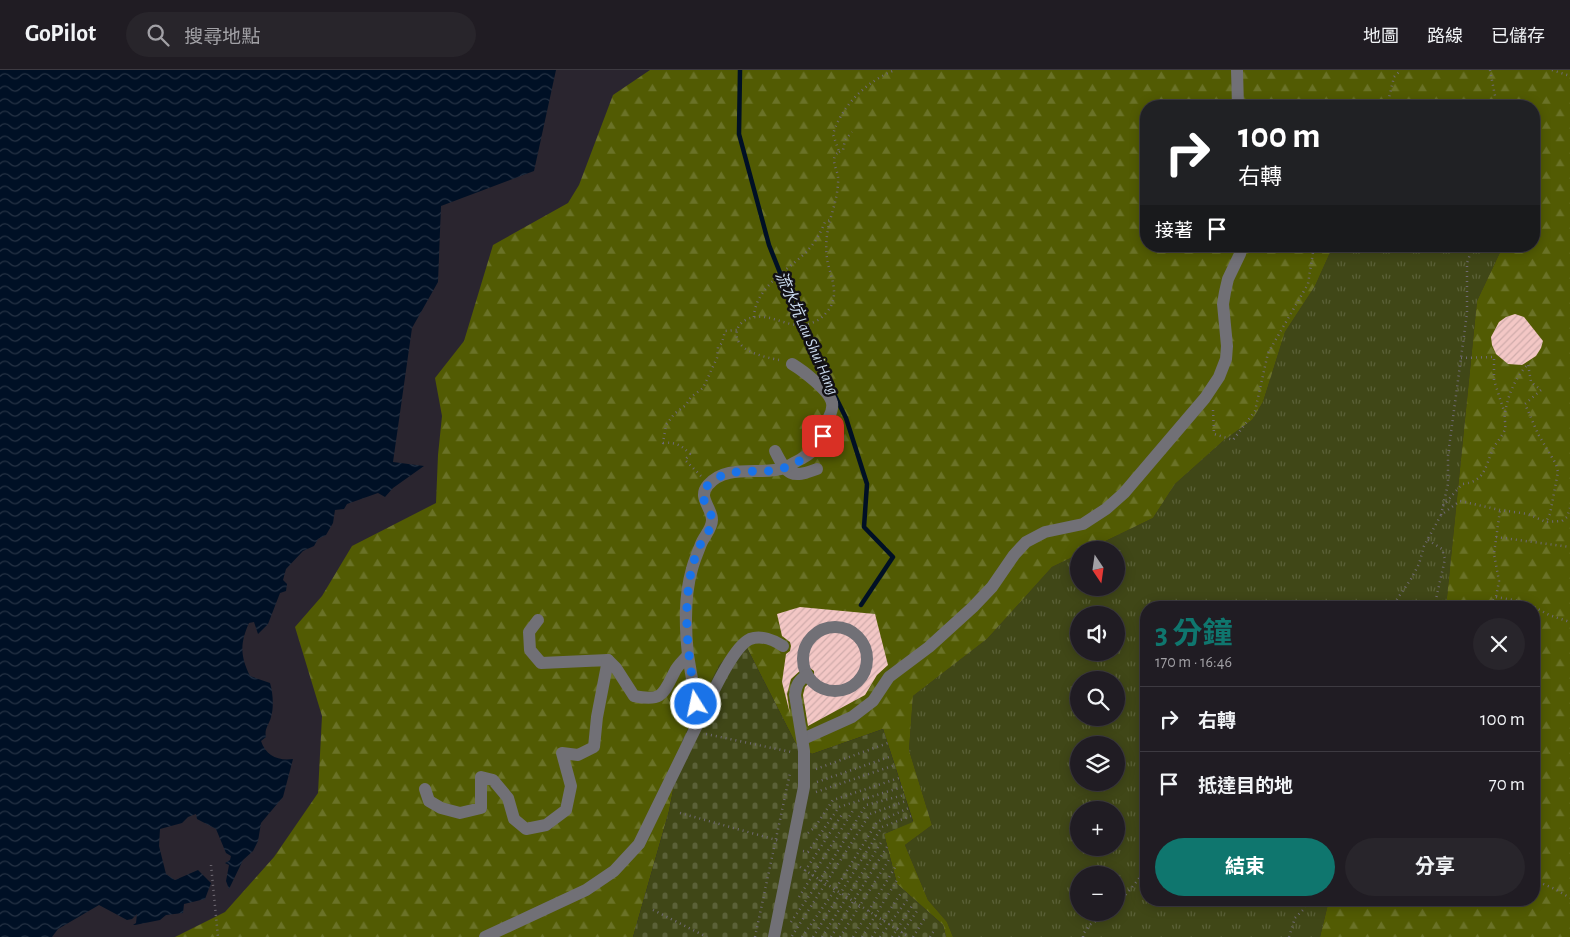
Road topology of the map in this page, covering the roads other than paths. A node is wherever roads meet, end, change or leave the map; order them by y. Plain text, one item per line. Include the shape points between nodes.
1 (1237, 70) edge
2 (1238, 100) edge
3 (1240, 252) edge
4 (792, 364) road end
5 (775, 451) dead end
6 (784, 468) junction
7 (817, 470) dead end
8 (538, 620) dead end
9 (783, 646) dead end
10 (688, 655) junction
11 (608, 660) junction
12 (807, 675) junction
13 (701, 727) junction
14 (803, 739) junction
15 (425, 789) dead end
16 (485, 937) edge
17 (774, 937) edge

1 - 2 street
3 - 14 street via 1225,292 1227,346 1219,377 1124,493 1106,510 1082,524 1045,532 1026,542 973,608 929,648 889,677 873,701 852,717
4 - 6 street via 828,395 832,410 820,443 807,456
5 - 6 street
6 - 7 street via 790,474
6 - 10 street via 731,472 708,485 704,504 712,519 692,570 686,599
8 - 11 street via 529,632 530,650 541,663
9 - 13 street via 765,638 750,639 744,644 727,666
10 - 11 street via 676,669 669,686 660,695 648,699 634,696
10 - 13 street
11 - 15 street via 594,747 578,755 562,753 571,786 566,810 546,825 526,828 514,819 508,798 493,780 481,777 481,808 460,813 430,801
12 - 12 street via 803,664 804,648 813,634 835,626 850,630 862,640 868,659 856,684 838,691 828,690 819,687
12 - 14 street via 796,686 795,695
13 - 16 street via 639,844 614,871 586,890
14 - 17 street via 803,792

